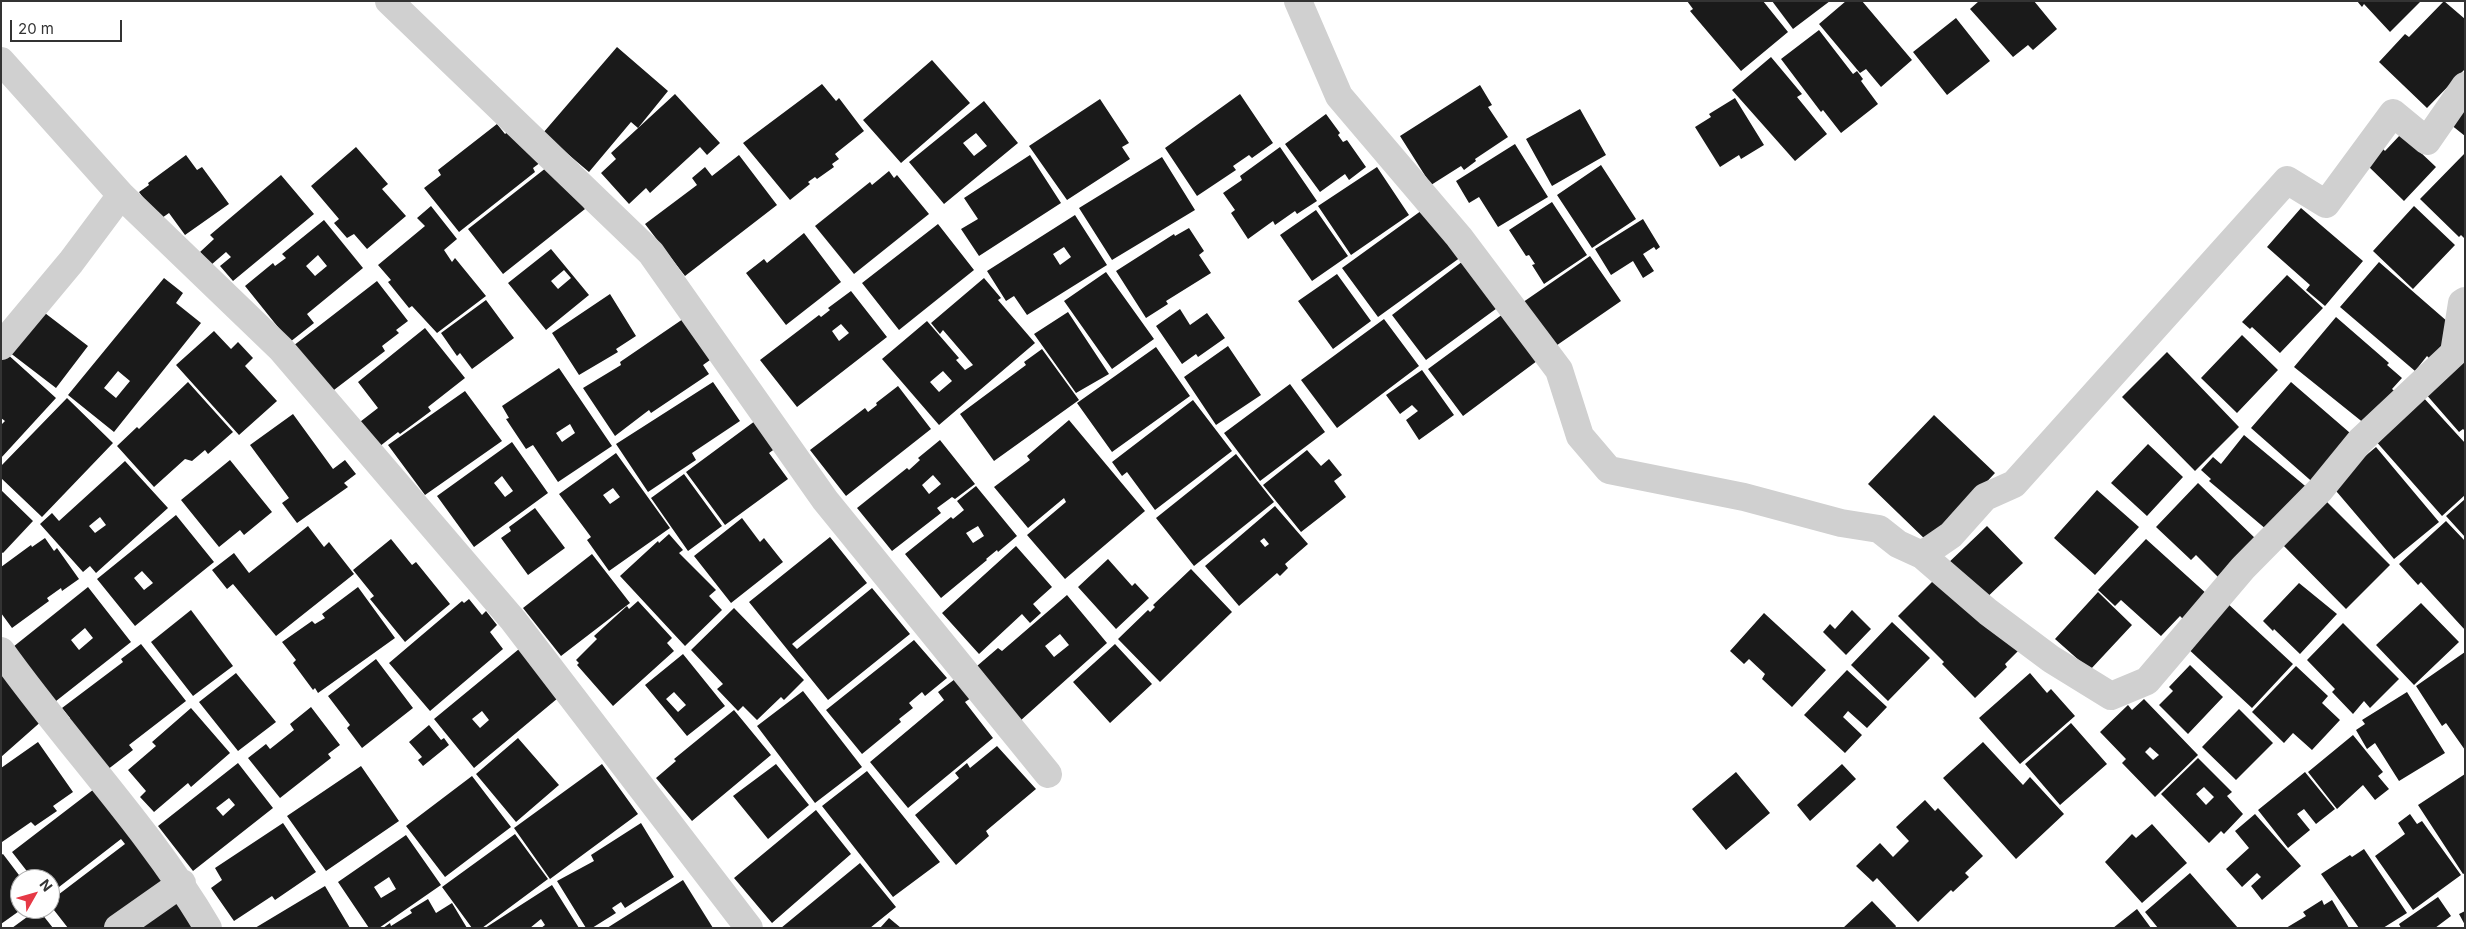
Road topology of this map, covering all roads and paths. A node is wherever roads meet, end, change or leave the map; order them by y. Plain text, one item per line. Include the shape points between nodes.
1 (389, 1) edge
2 (1298, 1) edge
3 (1, 61) edge
4 (2465, 86) edge
5 (121, 195) junction
6 (2465, 301) edge
7 (1, 346) edge
8 (1922, 555) junction
9 (1, 651) edge
10 (1048, 774) dead end
11 (182, 883) junction
12 (118, 928) edge
13 (208, 928) edge
14 (749, 928) edge

1 - 10 street via 652,253 825,500
2 - 8 street via 1339,96 1459,236 1559,370 1580,436 1608,470 1744,497 1841,523 1879,529 1898,544
3 - 5 street
4 - 8 street via 2427,141 2393,113 2326,204 2287,180 2014,484 1985,497 1951,535
5 - 7 street via 71,262
5 - 14 street via 281,348 514,620
6 - 8 street via 2462,303 2454,353 2360,441 2320,490 2243,568 2147,681 2110,696 2043,653 1988,612
9 - 11 street via 36,701
11 - 12 street
11 - 13 street

